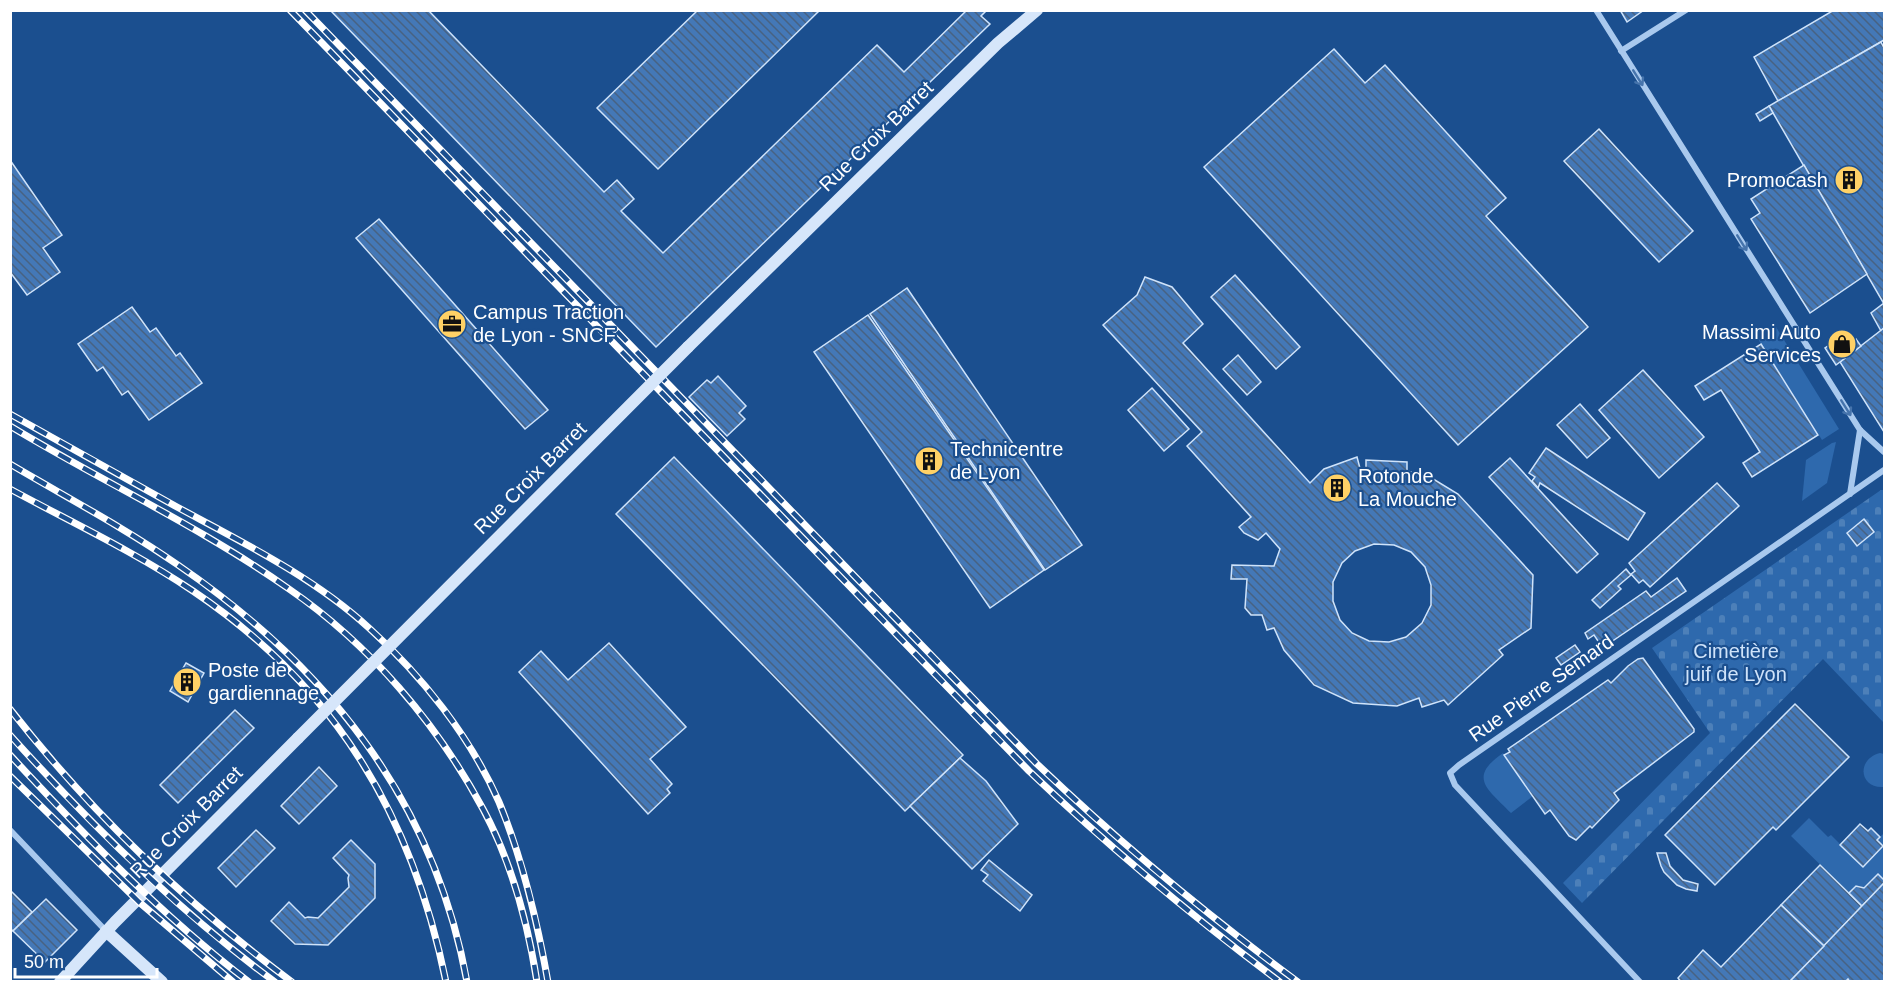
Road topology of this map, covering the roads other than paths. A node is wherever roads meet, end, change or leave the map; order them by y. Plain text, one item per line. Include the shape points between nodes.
1 (1037, 10) edge
2 (1596, 10) edge
3 (1686, 10) edge
4 (1621, 51) junction
5 (1860, 430) junction
6 (1884, 452) edge
7 (1884, 470) edge
8 (1850, 494) junction
9 (10, 830) edge
10 (106, 931) junction
11 (60, 981) edge
12 (162, 981) edge
13 (1640, 981) edge

1 - 10 street, Rue Croix Barret, bridge via 998,43 688,347
2 - 4 street
3 - 4 street
4 -> 5 street
5 - 6 street
5 - 8 street
7 - 8 street, Rue Pierre Semard
8 - 13 street, Rue Pierre Semard via 1450,773 1455,785
9 - 10 street
10 - 11 street, Rue Croix Barret
10 - 12 street

